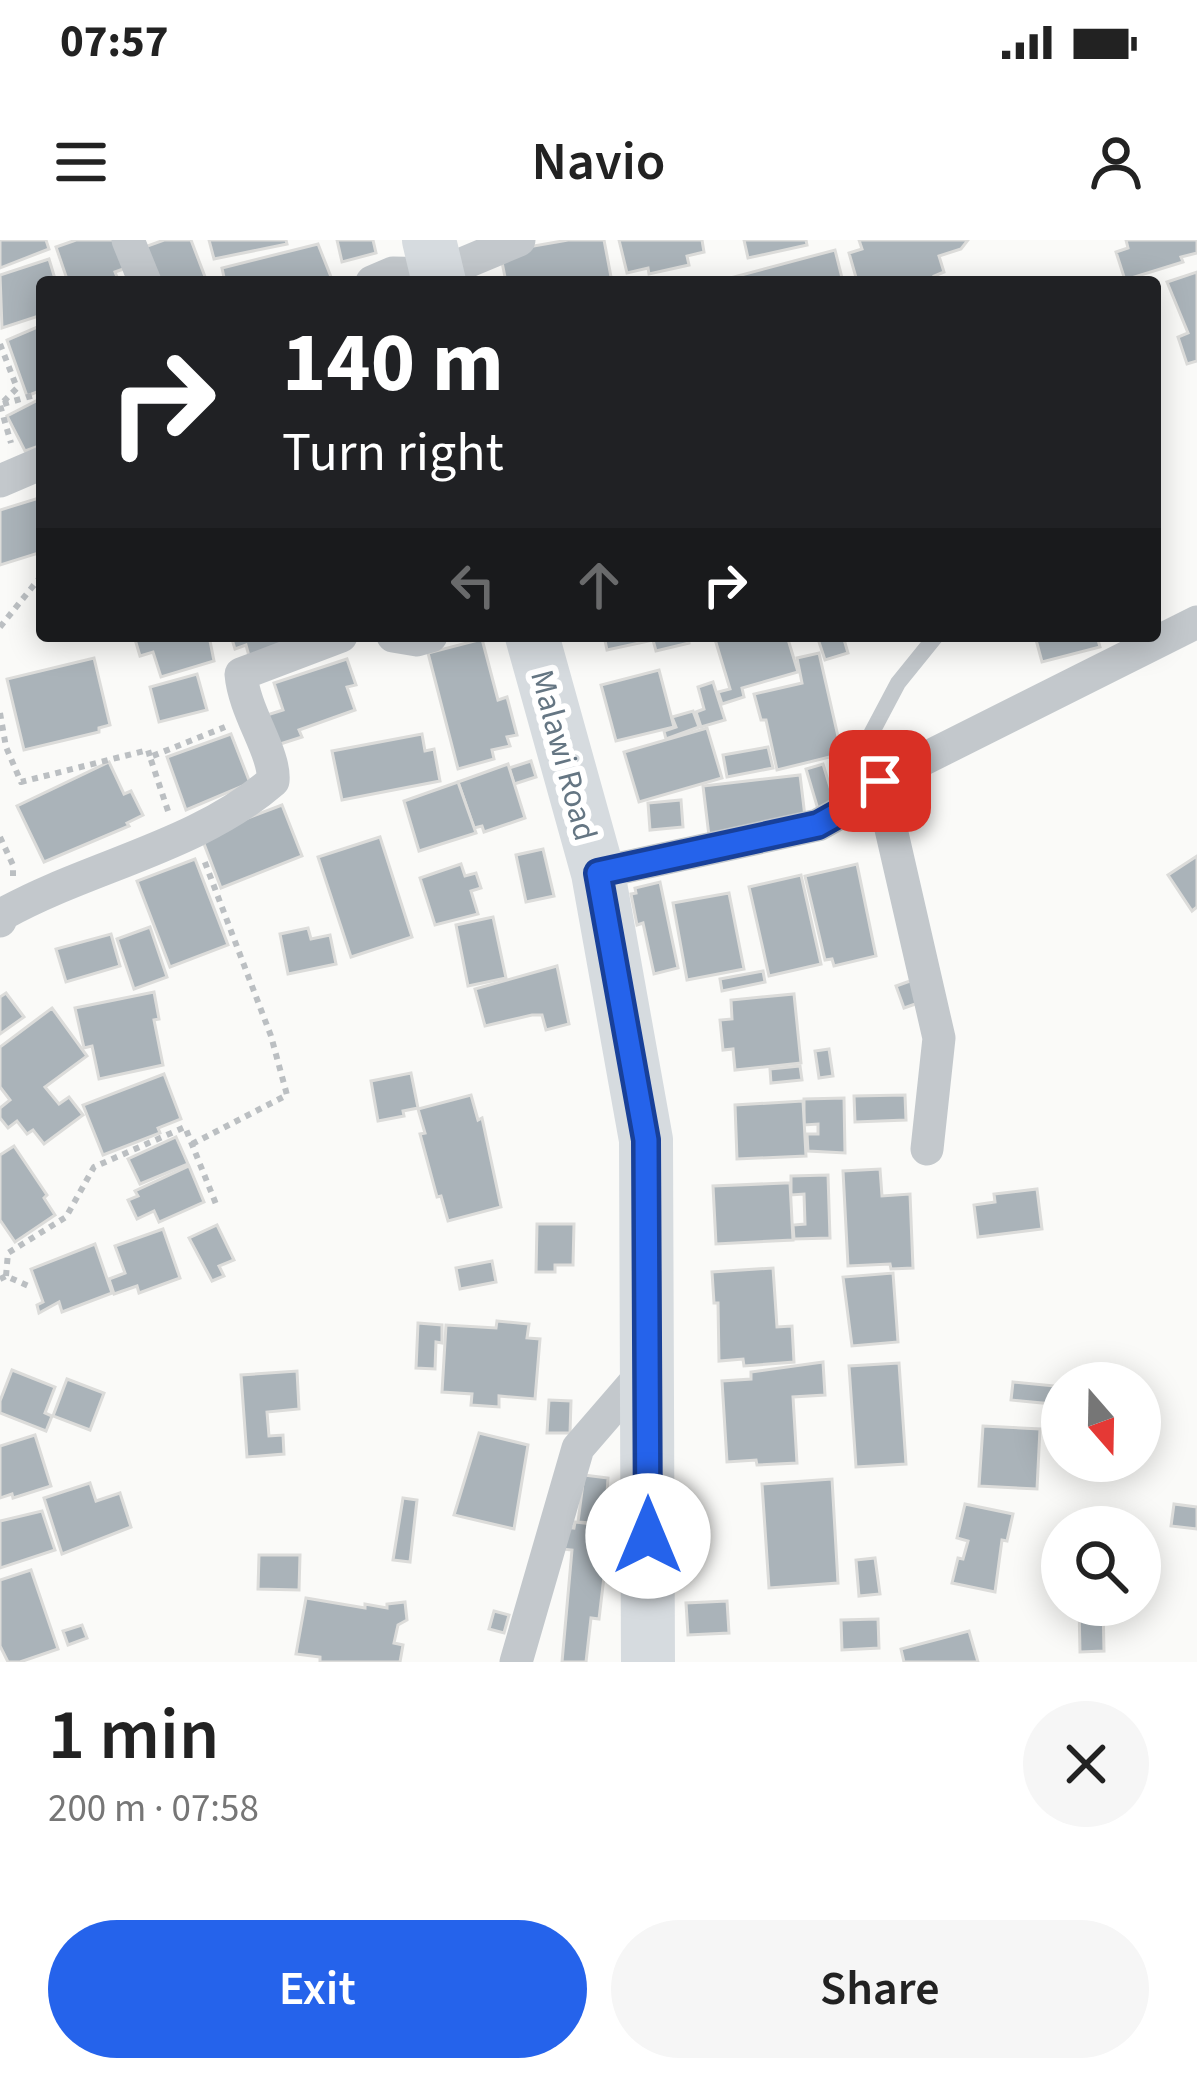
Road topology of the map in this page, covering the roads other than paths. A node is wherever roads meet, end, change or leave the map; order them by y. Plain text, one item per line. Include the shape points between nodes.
1 (128, 240) edge
2 (519, 240) edge
3 (436, 266) edge
4 (143, 276) edge
5 (386, 276) edge
6 (1197, 622) edge
7 (1161, 640) edge
8 (325, 642) edge
9 (534, 642) edge
10 (931, 642) edge
11 (1157, 642) edge
12 (876, 783) junction
13 (598, 873) junction
14 (0, 922) edge
15 (927, 1149) dead end
16 (648, 1367) junction
17 (516, 1662) edge
18 (648, 1662) edge

1 - 4 street
2 - 3 street
3 - 5 street
6 - 7 street
8 - 14 street via 241,674 273,781 184,834 31,898
9 - 13 main road, Malawi Road
10 - 12 lane via 871,734
11 - 12 street
12 - 13 street via 818,825
12 - 15 street via 940,1038
13 - 16 main road, Malawi Road via 646,1140
16 - 17 street via 578,1448
16 - 18 main road, Malawi Road

